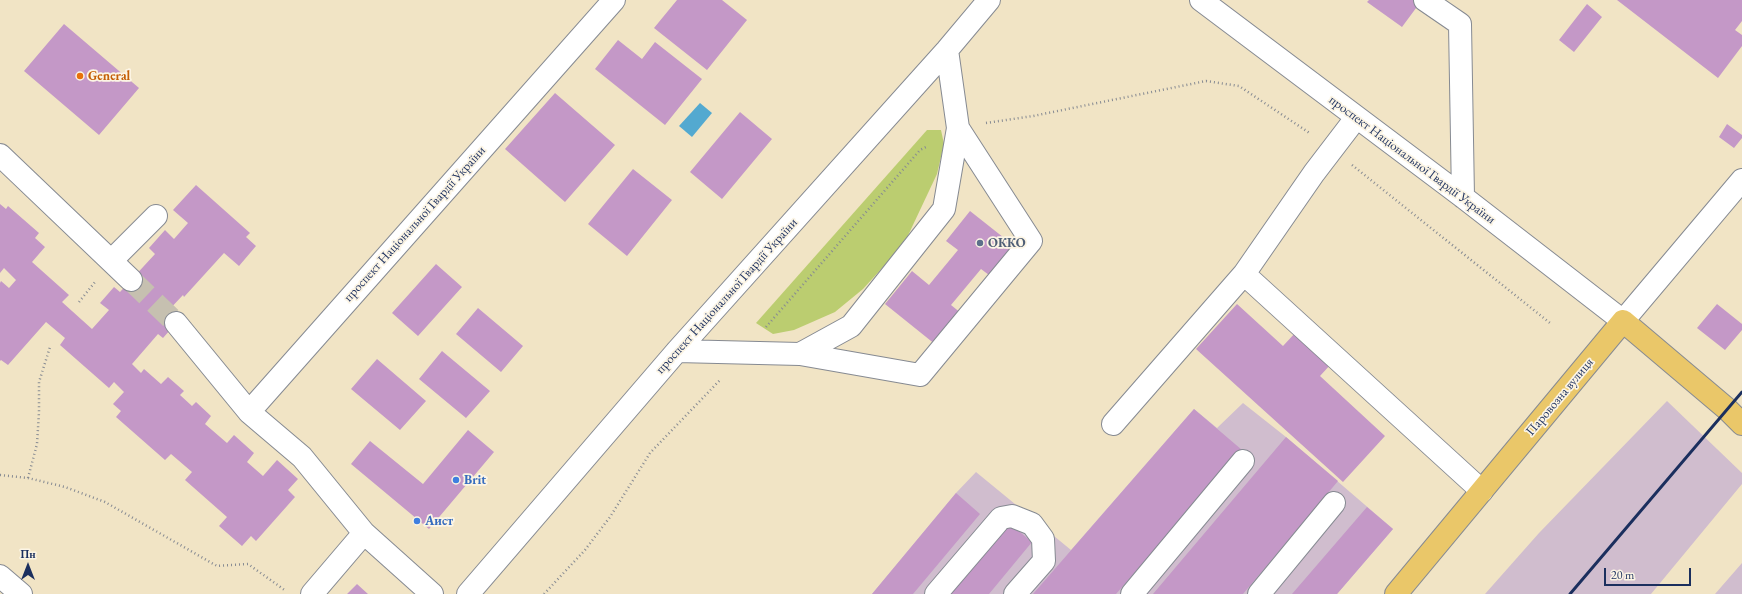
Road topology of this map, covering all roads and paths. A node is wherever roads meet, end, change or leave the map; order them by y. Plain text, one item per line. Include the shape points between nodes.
1 (614, 0) edge
2 (989, 0) edge
3 (1201, 0) edge
4 (1425, 0) edge
5 (947, 50) junction
6 (1356, 118) junction
7 (958, 128) junction
8 (0, 155) edge
9 (1742, 180) edge
10 (1463, 197) junction
11 (156, 216) dead end
12 (111, 261) junction
13 (1244, 274) junction
14 (131, 280) tunnel mouth
15 (1623, 321) junction
16 (176, 323) tunnel mouth
17 (50, 347) dead end
18 (677, 351) junction
19 (800, 354) junction
20 (249, 412) junction
21 (1113, 424) dead end
22 (1742, 424) edge
23 (1243, 461) dead end
24 (0, 475) edge
25 (28, 478) junction
26 (1482, 491) junction
27 (1334, 503) dead end
28 (364, 533) junction
29 (0, 576) edge
30 (21, 594) edge
31 (290, 594) edge
32 (312, 594) edge
33 (432, 594) edge
34 (468, 594) edge
35 (936, 594) edge
36 (1015, 594) edge
37 (1132, 594) edge
38 (1259, 594) edge
39 (1396, 594) edge

1 - 20 street, проспект Національної Гвардії України
2 - 5 street, проспект Національної Гвардії України
3 - 6 street, проспект Національної Гвардії України
4 - 10 street via 1460,24
5 - 7 street
5 - 18 street, проспект Національної Гвардії України
6 - 10 street, проспект Національної Гвардії України
6 - 13 street via 1314,173
7 - 19 street via 944,209 851,326
7 - 19 street via 1031,241 920,375
8 - 12 street
9 - 15 street
10 - 15 street, проспект Національної Гвардії України
11 - 12 street
12 - 14 street
13 - 21 street
13 - 26 street
15 - 22 main road
15 - 26 main road, Паровозна вулиця
16 - 20 street
17 - 25 path via 39,382 37,444
18 - 19 street
18 - 34 street, проспект Національної Гвардії України
20 - 28 street via 302,457
23 - 37 street
24 - 25 path
25 - 31 path via 65,487 105,502 217,566 248,564
26 - 39 main road, Паровозна вулиця
27 - 38 street
28 - 32 street
28 - 33 street
29 - 30 street
35 - 36 street via 1001,518 1012,516 1032,524 1043,539 1044,561

